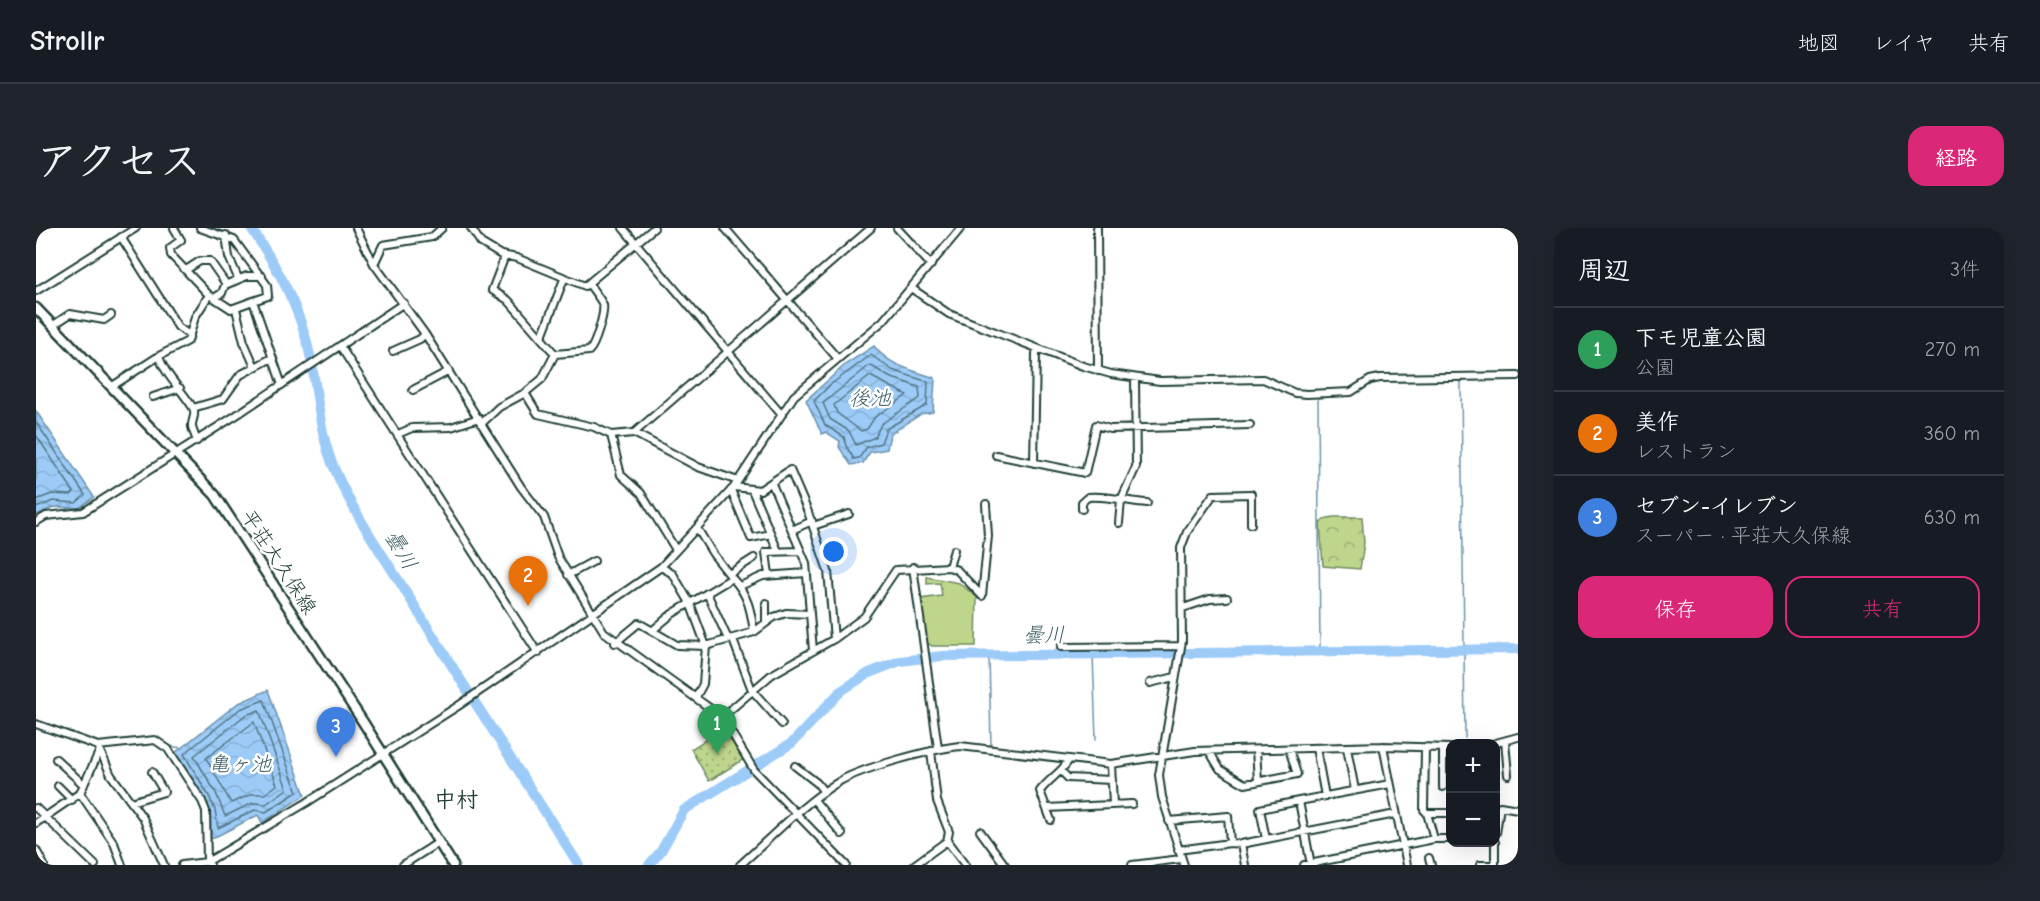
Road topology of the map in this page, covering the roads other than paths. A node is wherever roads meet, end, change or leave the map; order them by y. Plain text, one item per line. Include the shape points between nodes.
1 (136, 228) edge
2 (174, 228) edge
3 (200, 228) edge
4 (356, 228) edge
5 (442, 228) edge
6 (471, 228) edge
7 (622, 228) edge
8 (654, 228) edge
9 (725, 228) edge
10 (871, 228) edge
11 (897, 228) edge
12 (961, 228) edge
13 (1097, 228) edge
14 (226, 236) junction
15 (121, 237) junction
16 (636, 244) junction
17 (505, 256) junction
18 (374, 264) junction
19 (930, 265) junction
20 (186, 270) junction
21 (262, 276) junction
22 (238, 278) junction
23 (564, 279) junction
24 (226, 284) junction
25 (589, 284) junction
26 (911, 288) junction
27 (36, 291) edge
28 (222, 293) junction
29 (212, 297) junction
30 (787, 300) junction
31 (253, 302) junction
32 (405, 303) junction
33 (226, 307) junction
34 (36, 308) edge
35 (236, 309) junction
36 (111, 315) dead end
37 (52, 326) junction
38 (425, 334) junction
39 (189, 335) junction
40 (542, 336) junction
41 (340, 346) junction
42 (728, 350) junction
43 (393, 351) dead end
44 (1036, 353) dead end
45 (555, 354) junction
46 (159, 356) junction
47 (272, 358) junction
48 (838, 359) junction
49 (255, 367) junction
50 (449, 370) junction
51 (1098, 371) junction
52 (1518, 376) edge
53 (1135, 378) junction
54 (282, 385) junction
55 (111, 387) junction
56 (180, 388) junction
57 (413, 390) dead end
58 (525, 393) junction
59 (153, 397) dead end
60 (193, 408) junction
61 (781, 414) junction
62 (480, 420) junction
63 (1250, 425) dead end
64 (1136, 429) junction
65 (634, 433) junction
66 (398, 434) junction
67 (611, 435) junction
68 (197, 441) junction
69 (175, 454) junction
70 (996, 455) dead end
71 (1034, 463) junction
72 (772, 484) junction
73 (734, 486) junction
74 (753, 490) junction
75 (1121, 500) junction
76 (1147, 503) dead end
77 (986, 504) dead end
78 (1082, 509) dead end
79 (849, 514) dead end
80 (36, 522) edge
81 (812, 523) junction
82 (1119, 523) dead end
83 (1251, 524) dead end
84 (697, 528) junction
85 (792, 530) junction
86 (771, 534) junction
87 (676, 550) junction
88 (954, 550) dead end
89 (800, 551) junction
90 (778, 552) junction
91 (754, 558) dead end
92 (594, 561) dead end
93 (661, 567) junction
94 (913, 567) junction
95 (949, 567) junction
96 (807, 573) junction
97 (568, 575) junction
98 (769, 575) junction
99 (730, 576) junction
100 (740, 586) junction
101 (707, 593) junction
102 (1227, 598) dead end
103 (690, 603) junction
104 (766, 603) dead end
105 (1183, 608) junction
106 (810, 614) junction
107 (594, 615) junction
108 (766, 623) junction
109 (653, 630) junction
110 (754, 632) junction
111 (834, 639) junction
112 (733, 640) junction
113 (615, 643) junction
114 (706, 646) junction
115 (1061, 647) dead end
116 (1180, 647) junction
117 (813, 651) junction
118 (538, 653) junction
119 (1175, 677) junction
120 (1150, 683) dead end
121 (752, 690) junction
122 (696, 697) junction
123 (723, 718) junction
124 (36, 724) edge
125 (782, 724) dead end
126 (710, 729) dead end
127 (1518, 737) edge
128 (1505, 741) junction
129 (1500, 742) edge
130 (1383, 746) junction
131 (938, 748) junction
132 (1316, 748) junction
133 (1347, 748) junction
134 (1425, 748) junction
135 (1446, 748) edge
136 (98, 749) junction
137 (1289, 749) junction
138 (1256, 750) junction
139 (931, 751) junction
140 (1209, 751) junction
141 (384, 754) junction
142 (1162, 757) junction
143 (1446, 758) edge
144 (56, 759) dead end
145 (1070, 759) junction
146 (1111, 764) junction
147 (795, 766) dead end
148 (152, 772) dead end
149 (1062, 772) junction
150 (1508, 775) dead end
151 (1112, 780) junction
152 (1258, 781) junction
153 (1390, 784) junction
154 (84, 785) junction
155 (58, 786) dead end
156 (1443, 787) dead end
157 (1355, 790) junction
158 (824, 792) junction
159 (80, 793) junction
160 (1325, 796) junction
161 (72, 800) junction
162 (814, 800) junction
163 (1299, 801) junction
164 (131, 802) junction
165 (1132, 804) dead end
166 (1113, 805) junction
167 (1500, 806) edge
168 (36, 808) edge
169 (1047, 808) junction
170 (1518, 809) edge
171 (798, 813) junction
172 (1427, 813) junction
173 (1446, 813) edge
174 (1396, 814) junction
175 (47, 817) junction
176 (1051, 820) dead end
177 (1169, 821) junction
178 (36, 823) edge
179 (980, 831) dead end
180 (1305, 831) junction
181 (842, 834) dead end
182 (1266, 839) junction
183 (1434, 839) junction
184 (1446, 839) edge
185 (947, 841) junction
186 (439, 842) junction
187 (1230, 843) junction
188 (1241, 844) junction
189 (1403, 845) junction
190 (1495, 847) edge
191 (1178, 849) junction
192 (36, 850) edge
193 (1183, 862) edge
194 (209, 863) edge
195 (1308, 864) edge
196 (44, 865) edge
197 (95, 865) edge
198 (122, 865) edge
199 (164, 865) edge
200 (182, 865) edge
201 (403, 865) edge
202 (453, 865) edge
203 (740, 865) edge
204 (846, 865) edge
205 (914, 865) edge
206 (965, 865) edge
207 (1005, 865) edge
208 (1132, 865) edge
209 (1140, 865) edge
210 (1245, 865) edge
211 (1407, 865) edge
212 (1480, 865) edge
213 (1495, 865) edge

1 - 15 street
2 - 20 street via 181,240 170,251
3 - 14 street
4 - 18 street
5 - 18 street via 432,237 384,245
6 - 17 street via 481,243
7 - 16 street
8 - 16 street
9 - 30 street
10 - 30 street
11 - 19 street
12 - 19 street
13 - 51 street
14 - 21 street via 242,249
14 - 22 street
15 - 27 street
15 - 39 street via 178,327
16 - 25 street
16 - 42 street
17 - 23 street
17 - 40 street via 492,290 508,300
18 - 32 street
19 - 26 street
20 - 24 street via 200,261 210,261
20 - 29 street
21 - 22 street
21 - 31 street via 268,296
22 - 24 street
23 - 25 street
23 - 40 street
24 - 28 street
25 - 45 street via 603,306 594,347 589,351
26 - 48 street via 870,334
26 - 51 street via 950,314
28 - 29 street
28 - 33 street
29 - 33 street
29 - 39 street via 195,317
30 - 42 street
30 - 48 street
31 - 35 street
31 - 47 street
32 - 38 street
32 - 41 street
33 - 35 street
34 - 37 main road, 平荘大久保線
35 - 49 street
36 - 37 street via 104,320 70,315
37 - 55 main road, 平荘大久保線
38 - 43 street
38 - 50 street
39 - 46 street via 188,341
40 - 45 street
41 - 54 street
41 - 66 street
42 - 61 street
42 - 65 street
44 - 71 street
45 - 58 street via 542,379
46 - 55 street
46 - 56 street
47 - 49 street
47 - 54 street
48 - 61 street via 794,396
49 - 60 street via 240,375 223,399
50 - 57 street
50 - 62 street
51 - 53 street
52 - 53 street via 1380,378 1352,392 1307,394 1263,379
53 - 64 street
54 - 68 street
55 - 69 main road, 平荘大久保線
56 - 59 street
56 - 60 street
58 - 62 street
58 - 67 street via 538,414
60 - 68 street via 192,427
61 - 73 street
62 - 66 street via 451,427 412,428
62 - 97 street via 520,488 544,517
63 - 64 street
64 - 71 street via 1096,425 1084,473
64 - 75 street via 1136,467
65 - 67 street
65 - 73 street
66 - 118 street
67 - 87 street via 621,475 640,492
68 - 69 street
69 - 80 street via 83,512 46,516
69 - 141 main road, 平荘大久保線 via 215,495
70 - 71 street
72 - 74 street
72 - 81 street via 790,470
72 - 85 street
73 - 74 street
73 - 84 street
73 - 86 street via 751,538
74 - 86 street
75 - 76 street
75 - 78 street via 1088,497 1082,502
75 - 82 street
77 - 95 street via 988,536 982,597 957,570
79 - 81 street
81 - 85 street
81 - 111 street via 828,571
83 - 105 street via 1251,494 1213,495 1187,532 1181,548
84 - 87 street
84 - 99 street
85 - 89 street
86 - 90 street
87 - 93 street
88 - 95 street
89 - 90 street
89 - 96 street
90 - 98 street via 766,552
91 - 99 street
92 - 97 street
93 - 103 street via 673,574
93 - 107 street
94 - 95 street
94 - 111 street via 896,570 864,616
94 - 131 street
96 - 98 street
96 - 106 street
97 - 107 street
98 - 100 street
99 - 100 street
99 - 101 street
100 - 110 street via 751,607
101 - 103 street
101 - 112 street
102 - 105 street
103 - 109 street
103 - 114 street
104 - 108 street
105 - 116 street
106 - 108 street via 786,613
106 - 117 street
107 - 113 street
107 - 118 street
108 - 110 street
109 - 113 street via 639,623
109 - 114 street via 677,645
110 - 112 street
111 - 117 street
112 - 114 street
112 - 121 street
113 - 122 street
114 - 122 street via 703,684
115 - 116 street
116 - 119 street
117 - 121 street
118 - 141 street
119 - 120 street
119 - 142 street
121 - 123 street
121 - 125 street
122 - 123 street
123 - 126 street
123 - 171 street via 754,770
124 - 136 street
127 - 128 street
128 - 129 street
128 - 150 street
130 - 133 street
130 - 134 street
130 - 153 street
131 - 139 street
131 - 145 street via 960,746
132 - 133 street
132 - 137 street
132 - 160 street
133 - 157 street
134 - 135 street
134 - 172 street
136 - 154 street
136 - 164 street
136 - 194 street via 155,740 168,749 206,811
137 - 138 street
137 - 152 street via 1297,774
138 - 140 street
138 - 152 street
139 - 158 street via 841,780
139 - 185 street via 937,801 949,832
140 - 142 street
140 - 152 street via 1228,775 1245,784
141 - 186 main road, 平荘大久保線
141 - 194 street
142 - 146 street
142 - 177 street via 1160,786
143 - 156 street
144 - 154 street
145 - 146 street
145 - 149 street
146 - 151 street
147 - 158 street
148 - 164 street via 164,792
149 - 151 street via 1068,778
149 - 169 street via 1050,777 1040,791
151 - 166 street
153 - 157 street
153 - 174 street
154 - 159 street
155 - 161 street
157 - 160 street
158 - 162 street
159 - 161 street
159 - 198 street via 114,843
160 - 163 street
161 - 175 street
162 - 171 street
162 - 181 street
163 - 180 street
163 - 182 street via 1260,809
164 - 199 street via 143,818
165 - 166 street
166 - 169 street
167 - 170 street
168 - 175 street
169 - 176 street
171 - 203 street
171 - 204 street
172 - 173 street
172 - 183 street
174 - 180 street
174 - 189 street
175 - 178 street
175 - 197 street
177 - 187 street via 1228,816
177 - 191 street
179 - 207 street
180 - 182 street
180 - 195 street
182 - 188 street
183 - 184 street
183 - 189 street
185 - 205 street
185 - 206 street
186 - 201 street
186 - 202 main road, 平荘大久保線
187 - 188 street
187 - 191 street
188 - 210 street
189 - 195 street
189 - 211 street
190 - 213 street
191 - 193 street
192 - 196 street
193 - 209 street
194 - 200 street
208 - 209 street
212 - 213 street

